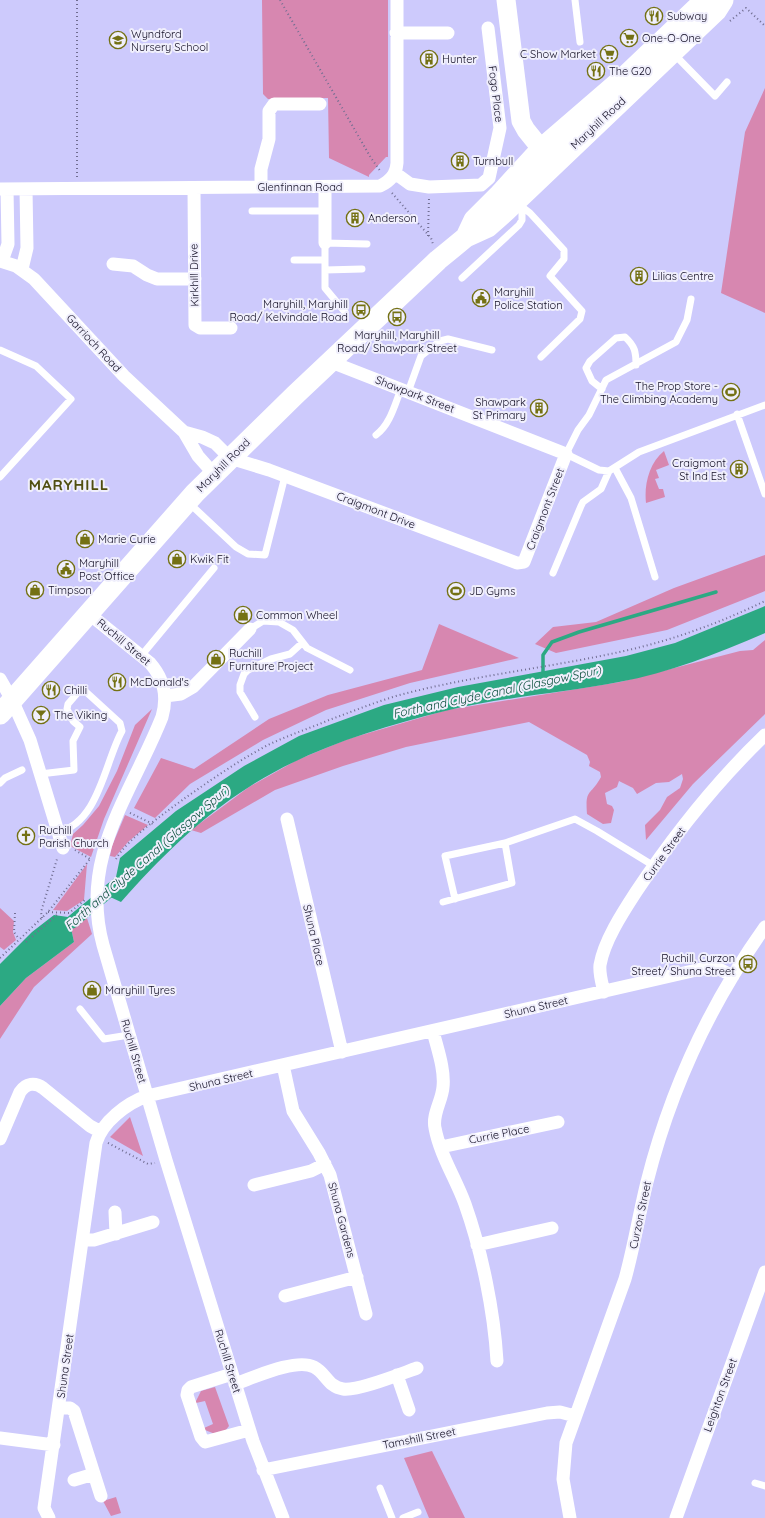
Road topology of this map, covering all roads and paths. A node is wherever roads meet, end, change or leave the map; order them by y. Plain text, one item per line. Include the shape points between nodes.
1 (77, 0) edge
2 (280, 0) edge
3 (397, 0) edge
4 (506, 0) edge
5 (575, 0) edge
6 (705, 0) edge
7 (723, 0) edge
8 (728, 22) dead end
9 (765, 26) edge
10 (488, 28) dead end
11 (396, 33) junction
12 (448, 33) dead end
13 (580, 42) dead end
14 (672, 52) junction
15 (727, 82) dead end
16 (320, 104) dead end
17 (548, 156) junction
18 (390, 178) junction
19 (325, 187) junction
20 (429, 187) junction
21 (4, 188) edge
22 (26, 188) junction
23 (77, 188) junction
24 (194, 188) junction
25 (261, 188) junction
26 (514, 200) junction
27 (252, 211) dead end
28 (325, 211) junction
29 (428, 236) junction
30 (325, 243) junction
31 (367, 244) dead end
32 (294, 260) dead end
33 (325, 260) junction
34 (438, 260) junction
35 (1, 261) edge
36 (113, 264) dead end
37 (22, 269) junction
38 (362, 269) dead end
39 (325, 270) junction
40 (462, 278) dead end
41 (195, 279) junction
42 (691, 299) dead end
43 (345, 312) dead end
44 (231, 328) dead end
45 (0, 350) edge
46 (492, 350) dead end
47 (541, 357) dead end
48 (331, 362) junction
49 (636, 365) junction
50 (602, 389) junction
51 (404, 390) junction
52 (765, 405) edge
53 (737, 414) junction
54 (184, 432) junction
55 (376, 435) dead end
56 (566, 454) junction
57 (230, 458) junction
58 (612, 470) junction
59 (214, 474) junction
60 (285, 476) junction
61 (0, 477) edge
62 (765, 494) edge
63 (187, 501) junction
64 (522, 564) joint
65 (214, 568) dead end
66 (554, 573) dead end
67 (655, 577) dead end
68 (765, 601) edge
69 (88, 613) junction
70 (250, 629) joint
71 (301, 644) junction
72 (141, 656) junction
73 (350, 670) dead end
74 (0, 672) edge
75 (0, 679) edge
76 (165, 696) junction
77 (6, 707) edge
78 (255, 717) dead end
79 (765, 735) edge
80 (22, 770) dead end
81 (40, 774) junction
82 (0, 783) edge
83 (120, 809) junction
84 (287, 819) dead end
85 (153, 824) junction
86 (58, 832) junction
87 (505, 843) junction
88 (63, 848) junction
89 (95, 859) junction
90 (114, 864) dead end
91 (654, 866) junction
92 (91, 895) dead end
93 (455, 899) junction
94 (443, 902) dead end
95 (48, 912) junction
96 (60, 912) junction
97 (15, 913) dead end
98 (42, 918) junction
99 (765, 928) edge
100 (20, 939) junction
101 (26, 942) dead end
102 (0, 958) edge
103 (733, 976) junction
104 (604, 992) junction
105 (80, 1009) dead end
106 (433, 1031) junction
107 (130, 1035) junction
108 (342, 1052) junction
109 (283, 1065) junction
110 (147, 1096) junction
111 (558, 1122) dead end
112 (99, 1135) junction
113 (0, 1139) edge
114 (441, 1147) junction
115 (166, 1160) junction
116 (325, 1164) junction
117 (254, 1185) dead end
118 (115, 1212) dead end
119 (153, 1222) dead end
120 (552, 1228) dead end
121 (116, 1234) junction
122 (83, 1240) junction
123 (477, 1245) junction
124 (765, 1272) edge
125 (357, 1277) junction
126 (285, 1296) dead end
127 (366, 1314) dead end
128 (497, 1361) dead end
129 (417, 1368) dead end
130 (397, 1375) junction
131 (233, 1379) junction
132 (59, 1407) junction
133 (409, 1410) dead end
134 (574, 1416) junction
135 (250, 1430) junction
136 (0, 1438) edge
137 (54, 1445) junction
138 (263, 1470) junction
139 (94, 1474) junction
140 (74, 1480) dead end
141 (755, 1483) dead end
142 (765, 1486) edge
143 (380, 1488) dead end
144 (101, 1496) dead end
145 (418, 1512) dead end
146 (49, 1518) edge
147 (283, 1518) edge
148 (392, 1518) edge
149 (403, 1518) edge
150 (570, 1518) edge
151 (676, 1518) edge

1 - 23 path
2 - 18 path
3 - 11 street
4 - 17 street via 521,121
5 - 13 lane
6 - 17 main road, Maryhill Road via 621,80
7 - 14 main road, Maryhill Road via 716,11
8 - 9 path via 746,8
10 - 20 street, Fogo Place via 500,128 489,178 481,185
11 - 12 street
11 - 18 street via 398,148
14 - 15 lane via 715,96
14 - 17 main road, Maryhill Road
16 - 25 street via 274,104 269,111 269,139 261,169
17 - 26 main road, Maryhill Road
18 - 19 street, Glenfinnan Road via 373,187
18 - 20 street, Fogo Place
18 - 29 path via 389,190
19 - 25 street, Glenfinnan Road
19 - 28 street
20 - 29 path
21 - 22 street, Glenfinnan Road
21 - 35 street via 8,244
22 - 23 street, Glenfinnan Road
22 - 37 street via 27,248
23 - 24 street, Glenfinnan Road
24 - 25 street, Glenfinnan Road
24 - 41 street, Kirkhill Drive
26 - 34 main road, Maryhill Road via 474,220 466,237
26 - 40 lane via 522,220 519,225
26 - 47 lane via 530,213 564,250 564,259 550,276 582,311 580,319
27 - 28 lane
28 - 30 street
29 - 34 path
30 - 31 lane
30 - 33 lane
32 - 33 lane
33 - 39 lane
34 - 48 main road, Maryhill Road
35 - 37 street, Garrioch Road
36 - 41 street via 133,266 157,279
37 - 54 street, Garrioch Road via 124,376
38 - 39 lane
39 - 43 lane via 326,289
41 - 44 street, Kirkhill Drive via 197,328
42 - 49 lane via 687,320 676,342
45 - 61 lane via 36,366 71,400
46 - 51 lane via 448,339 440,341 421,356
48 - 51 street, Shawpark Street
48 - 57 main road, Maryhill Road
49 - 50 lane via 606,380
49 - 50 lane via 636,350 632,343 625,337 616,338 590,361 586,368 592,381
50 - 56 lane
51 - 55 lane via 387,422
51 - 56 street, Shawpark Street
52 - 53 lane
53 - 58 lane via 639,452
53 - 62 lane
54 - 57 street, Garrioch Road via 215,443
54 - 59 street, Garrioch Road via 198,456
56 - 58 lane via 599,470
56 - 64 street, Craigmont Street
57 - 59 main road, Maryhill Road
57 - 60 street, Craigmont Drive
58 - 66 lane via 601,490 581,506
58 - 67 lane via 631,498
59 - 63 main road, Maryhill Road
60 - 63 lane via 265,555 248,554 236,547
60 - 64 street, Craigmont Drive
63 - 69 main road, Maryhill Road
65 - 72 lane
68 - 85 path via 669,639 608,655 456,682 362,707 265,747 192,793
69 - 72 street, Ruchill Street
69 - 77 main road, Maryhill Road
70 - 71 lane via 263,621 278,622 293,630
70 - 76 street via 190,690
71 - 73 lane
71 - 78 lane via 290,654 271,659 244,674 240,692
72 - 76 street, Ruchill Street via 159,676
74 - 77 lane via 11,686
75 - 77 street
76 - 83 street, Ruchill Street via 164,710 158,726
77 - 81 street via 30,740
79 - 91 street, Currie Street via 704,801
80 - 82 lane via 4,778
81 - 86 street
81 - 86 lane via 74,770 73,741 80,727 73,721 67,709 80,690 85,691 120,723 122,731 99,789 74,825
83 - 85 path
83 - 89 street, Ruchill Street
84 - 108 street, Shuna Place
85 - 90 path via 121,852
86 - 88 street
87 - 91 lane via 575,819
87 - 93 lane via 512,883
87 - 93 lane via 444,856
88 - 89 path
88 - 98 path via 41,912
89 - 95 path
89 - 107 street, Ruchill Street via 99,928
91 - 104 street, Currie Street via 625,910 607,945 600,968
92 - 96 path via 69,913
93 - 94 lane
95 - 96 path
95 - 98 path
96 - 101 path
97 - 100 path via 14,932
98 - 100 path
99 - 103 street, Curzon Street
100 - 102 path
103 - 104 street, Shuna Street via 722,970 709,968
103 - 134 street, Curzon Street via 690,1056 676,1090 647,1182 625,1279
104 - 106 street, Shuna Street
105 - 107 lane via 104,1039
106 - 108 street, Shuna Street
106 - 114 street via 443,1082 434,1123
107 - 110 street, Ruchill Street
108 - 109 street, Shuna Street
109 - 110 street, Shuna Street
109 - 116 street, Shuna Gardens via 293,1111
110 - 112 street, Shuna Street via 130,1103
110 - 115 street, Ruchill Street
111 - 114 street, Currie Place
112 - 113 street via 43,1088 34,1084 27,1085 20,1092
112 - 115 path via 148,1164
112 - 122 street, Shuna Street
114 - 123 street via 464,1202
115 - 131 street, Ruchill Street
116 - 117 street via 311,1171
116 - 125 street, Shuna Gardens
118 - 121 street
119 - 121 street
120 - 123 street
121 - 122 street
122 - 132 street, Shuna Street
123 - 128 street via 494,1324
124 - 151 street, Leighton Street
125 - 126 street
125 - 127 street, Shuna Gardens
129 - 130 street
130 - 131 street via 356,1388 343,1389 331,1384 315,1368 298,1364
130 - 133 street
131 - 135 street, Ruchill Street
131 - 135 street via 191,1387 188,1390 201,1437 205,1442
132 - 137 street, Shuna Street
132 - 139 street via 74,1411
134 - 138 street, Tamshill Street via 560,1412 547,1413
134 - 150 street, Curzon Street via 565,1447 563,1472 564,1493
135 - 138 street, Ruchill Street
136 - 137 street
137 - 146 street, Shuna Street via 44,1508
138 - 147 street, Ruchill Street
139 - 140 street
139 - 144 street
141 - 142 lane
143 - 148 lane
145 - 149 lane

